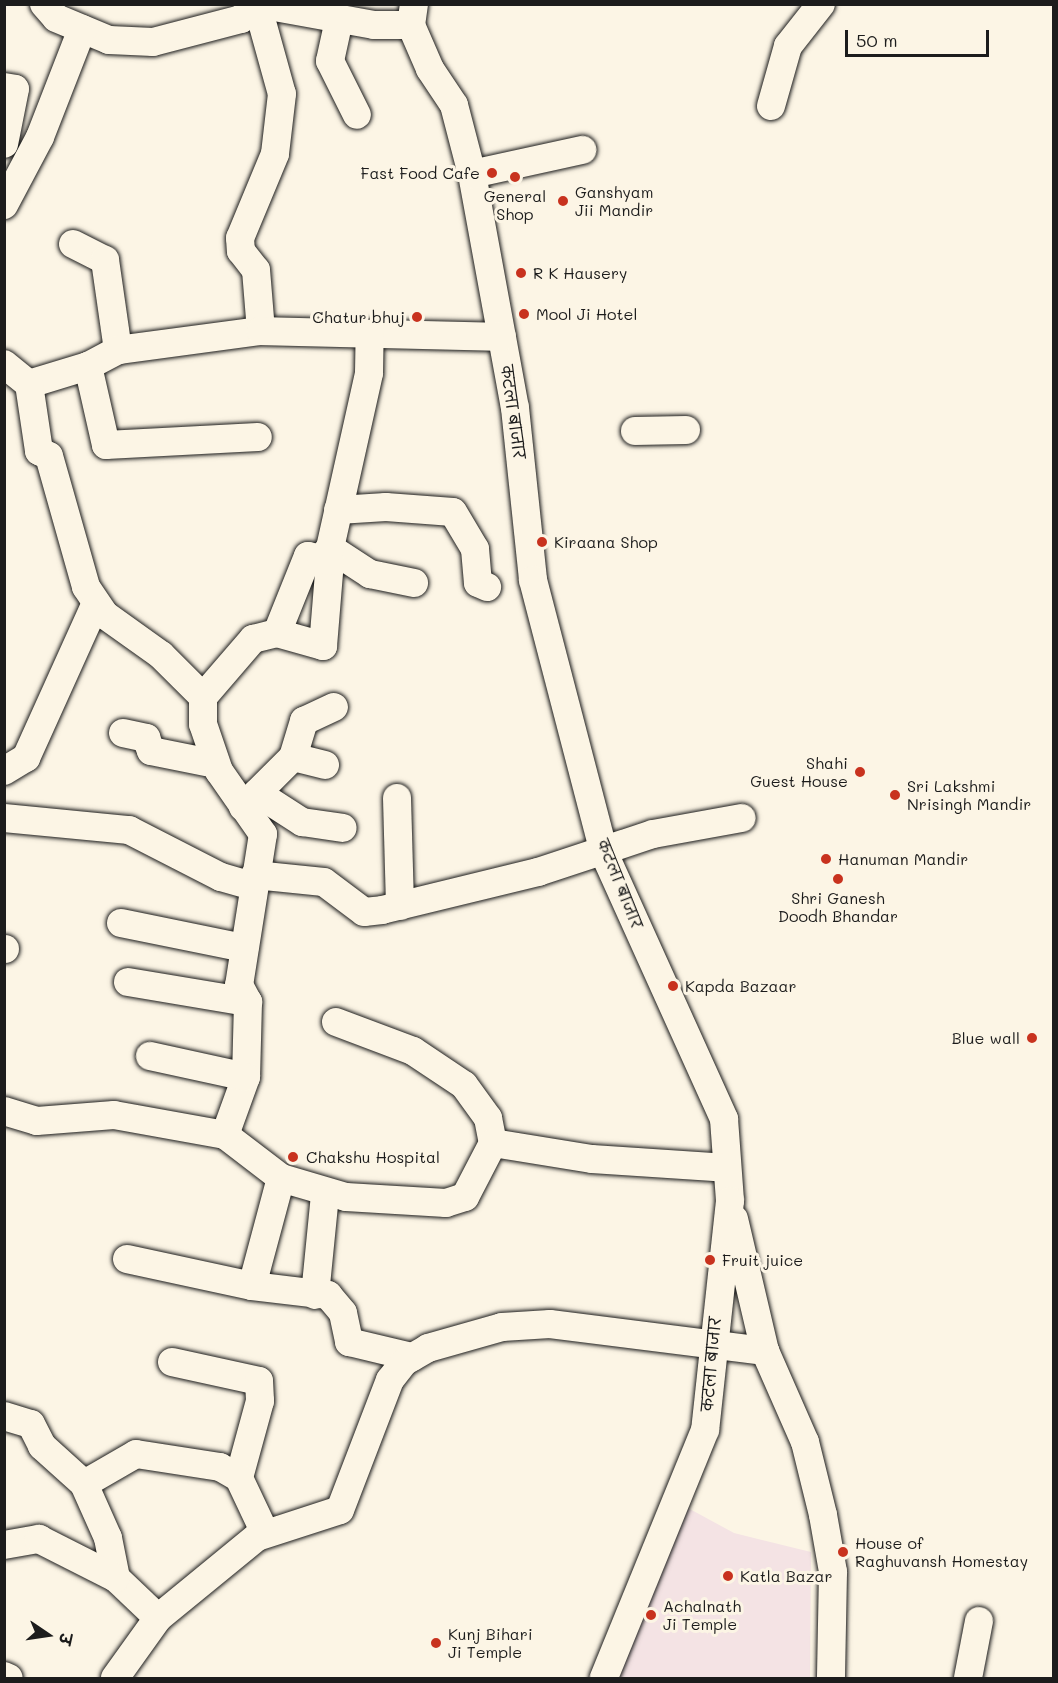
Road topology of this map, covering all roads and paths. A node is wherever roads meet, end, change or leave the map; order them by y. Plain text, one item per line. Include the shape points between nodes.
1 (44, 4) edge
2 (258, 4) edge
3 (820, 4) edge
4 (413, 15) edge
5 (339, 20) junction
6 (82, 29) junction
7 (4, 87) edge
8 (771, 106) dead end
9 (357, 115) dead end
10 (4, 144) edge
11 (582, 150) dead end
12 (472, 174) junction
13 (4, 205) edge
14 (73, 244) dead end
15 (261, 331) junction
16 (370, 334) junction
17 (502, 337) junction
18 (118, 350) junction
19 (4, 364) edge
20 (88, 366) junction
21 (29, 384) junction
22 (686, 430) dead end
23 (635, 431) dead end
24 (258, 437) dead end
25 (338, 510) junction
26 (326, 553) junction
27 (414, 583) dead end
28 (487, 587) dead end
29 (96, 603) junction
30 (277, 633) junction
31 (203, 697) junction
32 (334, 707) dead end
33 (123, 733) dead end
34 (293, 757) junction
35 (216, 764) junction
36 (325, 765) dead end
37 (4, 771) edge
38 (397, 798) dead end
39 (250, 800) junction
40 (4, 818) edge
41 (742, 818) dead end
42 (343, 828) dead end
43 (604, 853) junction
44 (254, 881) junction
45 (400, 906) junction
46 (121, 923) dead end
47 (244, 948) junction
48 (128, 982) dead end
49 (248, 1002) junction
50 (336, 1022) dead end
51 (150, 1056) dead end
52 (246, 1077) junction
53 (4, 1111) edge
54 (225, 1135) junction
55 (493, 1143) junction
56 (726, 1168) junction
57 (281, 1178) junction
58 (325, 1194) junction
59 (730, 1201) junction
60 (127, 1259) dead end
61 (252, 1286) junction
62 (315, 1294) junction
63 (711, 1348) junction
64 (765, 1351) junction
65 (412, 1357) junction
66 (172, 1362) dead end
67 (4, 1416) edge
68 (239, 1478) junction
69 (84, 1484) junction
70 (265, 1533) junction
71 (4, 1545) edge
72 (116, 1578) junction
73 (158, 1618) junction
74 (979, 1621) dead end
75 (4, 1676) edge
76 (9, 1678) edge
77 (115, 1678) edge
78 (604, 1678) edge
79 (831, 1678) edge
80 (968, 1678) edge

1 - 6 street via 56,18
2 - 5 street
2 - 6 street via 241,18 153,42 109,40
2 - 15 street via 282,94 275,154 240,238 241,251 256,270
3 - 8 street via 788,46
4 - 5 street
4 - 12 street, कटला बाजार via 430,69 454,105
5 - 9 street via 330,61
6 - 13 street via 40,137
7 - 10 street via 15,89
11 - 12 street
12 - 17 street, कटला बाजार
14 - 18 street via 105,261
15 - 16 street
15 - 18 street
16 - 17 street
16 - 25 street via 369,373
17 - 43 street, कटला बाजार via 533,580
18 - 20 street
19 - 21 street
20 - 21 street
20 - 24 street via 106,445
21 - 29 street via 39,452 49,456 86,587
22 - 23 street
25 - 26 street
25 - 28 street via 386,507 453,512 475,549 478,583
26 - 27 street via 370,574
26 - 30 street via 308,556
26 - 30 street via 330,561 323,646
29 - 31 street
29 - 37 street via 26,758
30 - 31 street via 253,639
31 - 35 street via 203,724
32 - 34 street via 304,721
33 - 35 street via 146,738 152,751
34 - 36 street
34 - 39 street
35 - 39 street
38 - 45 street
39 - 42 street via 302,822
39 - 44 street via 263,834
40 - 44 street via 129,830 221,877
41 - 43 street via 653,834
43 - 45 street
43 - 56 street, कटला बाजार via 724,1119
44 - 45 street via 324,882 364,912
44 - 47 street
46 - 47 street
47 - 49 street via 239,985
48 - 49 street
49 - 52 street
50 - 55 street via 413,1051 464,1085 488,1118
51 - 52 street
52 - 54 street
53 - 54 street via 37,1121 114,1115
54 - 57 street
55 - 56 street via 592,1159
55 - 58 street via 465,1197 446,1203
56 - 59 street, कटला बाजार
57 - 58 street
57 - 61 street
58 - 62 street
59 - 63 street, कटला बाजार
59 - 64 street
60 - 61 street
61 - 62 street
62 - 65 street via 328,1295 339,1305 349,1342
63 - 64 street
63 - 65 street via 550,1324 491,1330
63 - 78 street, कटला बाजार via 705,1430
64 - 79 street via 805,1442 823,1515 833,1572
65 - 70 street via 386,1389 340,1510
66 - 68 street via 259,1381 260,1401
67 - 69 street via 31,1425 42,1446
68 - 69 street via 220,1467 143,1453
68 - 70 street
69 - 72 street via 108,1539
70 - 73 street
71 - 72 street via 39,1539 73,1561
72 - 73 street
73 - 77 street
74 - 80 street
75 - 76 street

